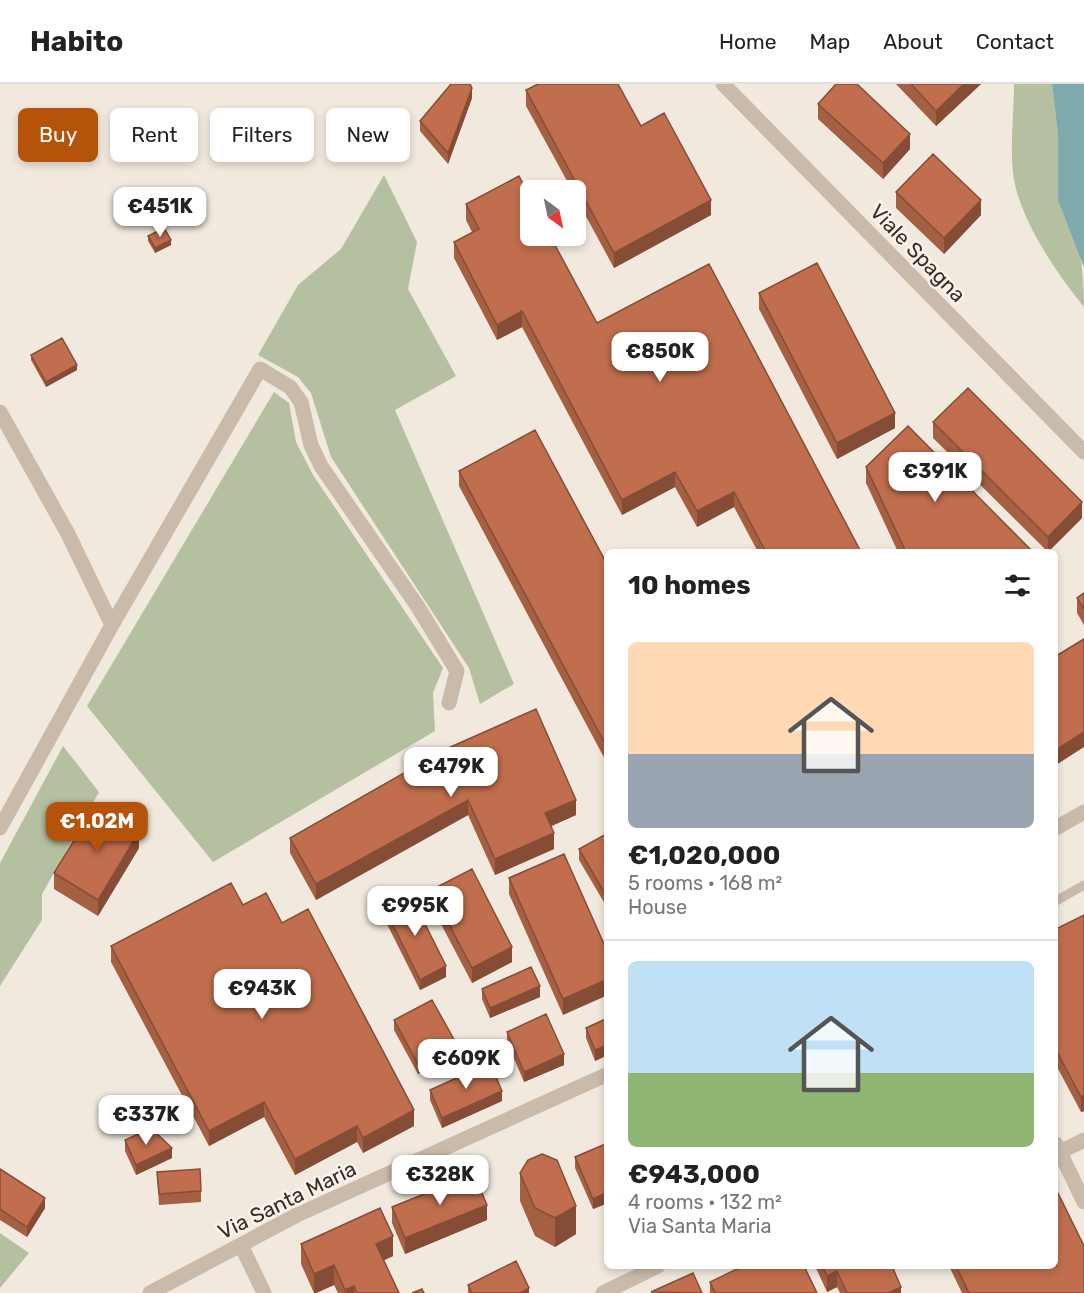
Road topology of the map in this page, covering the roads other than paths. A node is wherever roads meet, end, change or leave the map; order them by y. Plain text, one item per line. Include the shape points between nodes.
1 (723, 84) edge
2 (0, 412) edge
3 (1084, 452) edge
4 (112, 624) junction
5 (449, 703) dead end
6 (1082, 817) edge
7 (1058, 827) edge
8 (0, 828) edge
9 (1084, 885) edge
10 (1058, 900) edge
11 (604, 1076) edge
12 (1084, 1140) edge
13 (1058, 1150) edge
14 (1058, 1152) edge
15 (1084, 1202) edge
16 (241, 1245) junction
17 (652, 1269) edge
18 (150, 1293) edge
19 (264, 1293) edge
20 (603, 1293) edge

1 - 3 street, Viale Spagna
2 - 4 street via 68,534
4 - 5 street via 260,369 290,387 301,402 311,445 321,466 458,671
4 - 8 street
6 - 7 street
9 - 10 lane
11 - 16 street, Via Santa Maria via 297,1215
12 - 13 street
14 - 15 street
16 - 18 street, Via Santa Maria
16 - 19 street
17 - 20 street

